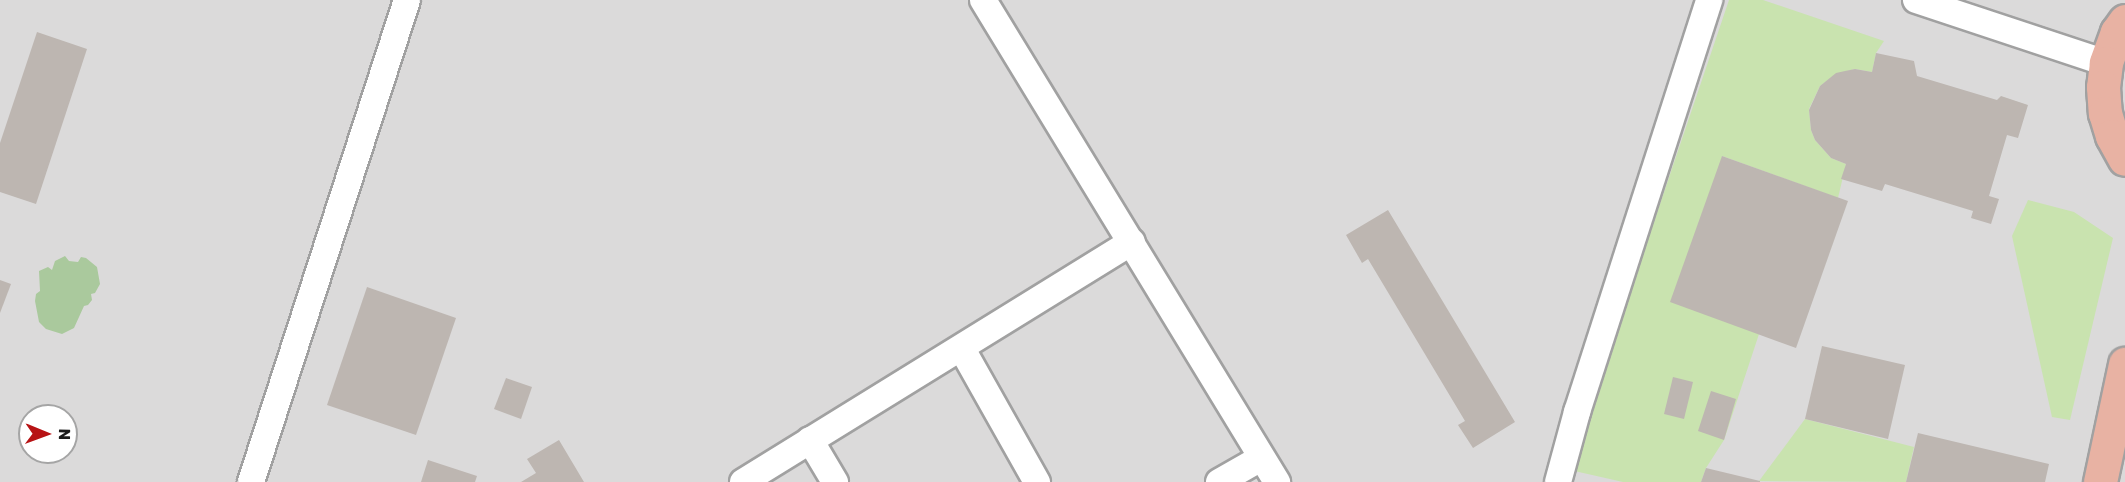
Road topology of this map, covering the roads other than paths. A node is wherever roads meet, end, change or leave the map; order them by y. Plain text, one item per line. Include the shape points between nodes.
1 (407, 0) edge
2 (983, 0) edge
3 (1709, 0) edge
4 (1916, 0) edge
5 (2125, 21) edge
6 (2106, 63) junction
7 (2125, 159) edge
8 (1132, 242) junction
9 (962, 349) junction
10 (2125, 364) edge
11 (810, 440) junction
12 (1261, 458) junction
13 (251, 482) edge
14 (743, 482) edge
15 (835, 482) edge
16 (1037, 482) edge
17 (1219, 482) edge
18 (1277, 482) edge
19 (1558, 482) edge
20 (2100, 482) edge

1 - 13 street
2 - 8 street
3 - 19 street via 1576,412
4 - 6 street
5 - 6 highway
6 - 7 highway via 2105,113
8 - 9 street
8 - 12 street
9 - 11 street
9 - 16 street
10 - 20 highway
11 - 14 street
11 - 15 street
12 - 17 street
12 - 18 street

